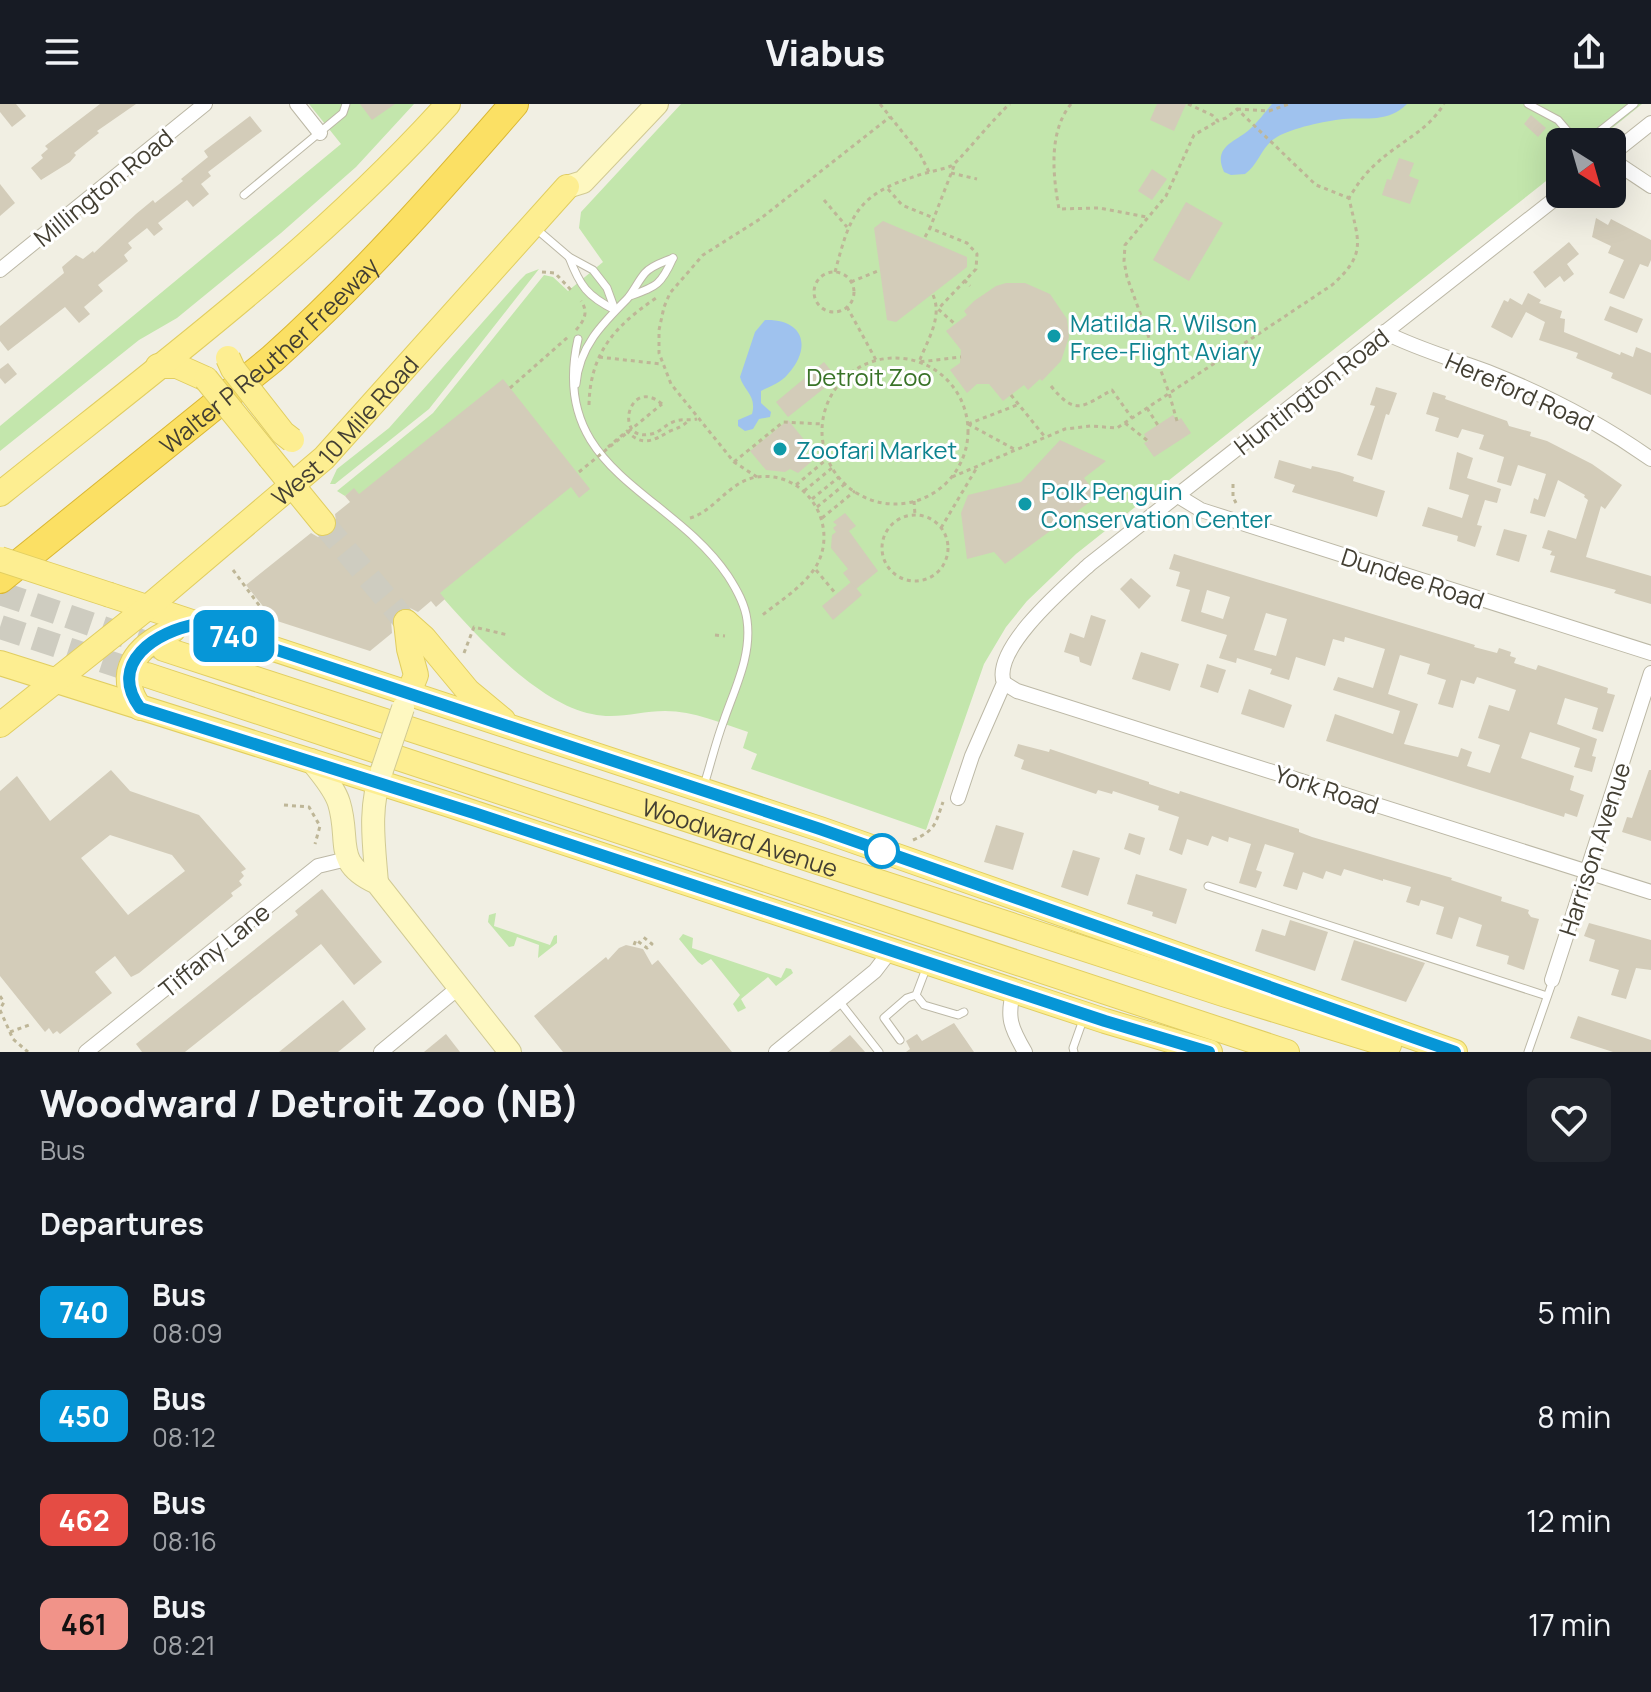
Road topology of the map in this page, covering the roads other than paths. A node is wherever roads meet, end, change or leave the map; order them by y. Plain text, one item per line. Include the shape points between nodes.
1 (205, 104) edge
2 (297, 104) edge
3 (346, 104) edge
4 (448, 104) edge
5 (514, 104) edge
6 (657, 104) edge
7 (1528, 104) edge
8 (1634, 104) edge
9 (1651, 123) edge
10 (1565, 128) edge
11 (1604, 128) edge
12 (320, 133) junction
13 (1626, 145) edge
14 (1626, 167) edge
15 (1651, 186) edge
16 (567, 187) joint
17 (244, 195) dead end
18 (1546, 206) edge
19 (533, 225) junction
20 (569, 257) junction
21 (0, 270) edge
22 (630, 296) junction
23 (615, 310) junction
24 (211, 324) junction
25 (1384, 332) junction
26 (578, 339) dead end
27 (158, 366) junction
28 (576, 394) junction
29 (337, 444) junction
30 (1651, 459) edge
31 (292, 486) junction
32 (0, 494) edge
33 (1178, 496) junction
34 (323, 523) tunnel mouth
35 (0, 559) edge
36 (0, 579) edge
37 (147, 608) junction
38 (198, 624) junction
39 (164, 649) tunnel mouth
40 (1651, 653) edge
41 (5, 665) edge
42 (1651, 673) edge
43 (147, 675) tunnel mouth
44 (55, 680) junction
45 (1004, 683) junction
46 (405, 701) junction
47 (140, 708) junction
48 (0, 725) edge
49 (510, 727) junction
50 (311, 760) junction
51 (380, 776) junction
52 (703, 791) junction
53 (958, 798) dead end
54 (347, 859) junction
55 (1587, 872) junction
56 (377, 883) junction
57 (1208, 886) dead end
58 (1651, 892) edge
59 (891, 950) junction
60 (928, 962) junction
61 (1551, 983) joint
62 (458, 988) junction
63 (1014, 990) junction
64 (916, 995) junction
65 (1547, 996) junction
66 (839, 1001) junction
67 (964, 1012) dead end
68 (1085, 1015) junction
69 (900, 1040) dead end
70 (86, 1052) edge
71 (381, 1052) edge
72 (510, 1052) edge
73 (776, 1052) edge
74 (879, 1052) edge
75 (1025, 1052) edge
76 (1074, 1052) edge
77 (1210, 1052) edge
78 (1287, 1052) edge
79 (1411, 1052) edge
80 (1455, 1052) edge
81 (1528, 1052) edge

1 - 21 street, Millington Road
2 - 12 street
3 - 12 lane
4 - 24 main road via 326,228
5 - 36 highway, Walter P Reuther Freeway via 381,255 313,322
6 - 16 main road, West 10 Mile Road via 583,182
7 - 10 lane
8 - 11 lane
9 - 13 street
12 - 17 lane
14 - 15 street
16 - 19 main road, West 10 Mile Road
18 - 25 street, Huntington Road
19 - 20 lane
19 - 29 main road, West 10 Mile Road
20 - 23 lane via 593,270
20 - 23 lane via 594,300
22 - 22 lane via 664,280 673,258 647,271
22 - 23 lane
23 - 28 lane via 589,339
24 - 27 main road
24 - 29 main road, bridge via 256,399 292,440 318,449
25 - 30 street, Hereford Road via 1556,401
25 - 33 street, Huntington Road
26 - 28 lane via 572,378
27 - 31 main road, bridge via 177,366 206,379
27 - 32 main road
28 - 52 lane via 585,432 603,460 714,558 743,603 745,658
29 - 31 main road, West 10 Mile Road
31 - 34 main road
31 - 37 main road, West 10 Mile Road
33 - 40 street, Dundee Road via 1201,510
33 - 45 street, Huntington Road via 1041,609 1004,662
35 - 37 main road, Woodward Avenue, bridge
37 - 38 main road, Woodward Avenue
37 - 44 main road, West 10 Mile Road
38 - 46 main road, Woodward Avenue
38 - 47 main road via 162,635 134,659 129,684
39 - 79 main road, Woodward Avenue
41 - 44 main road
42 - 55 street, Harrison Avenue
43 - 78 main road, Woodward Avenue
44 - 47 main road
44 - 48 main road, West 10 Mile Road
45 - 53 street, Huntington Road
45 - 55 street, York Road
46 - 49 main road, Woodward Avenue
46 - 49 main road via 416,675 406,622 468,691
46 - 51 main road, bridge
47 - 50 main road
49 - 52 main road, Woodward Avenue
50 - 51 main road
50 - 54 main road via 340,805
51 - 56 main road via 372,834
51 - 59 main road
52 - 80 main road, Woodward Avenue
54 - 56 main road via 357,874
54 - 70 street, Tiffany Lane via 318,866
55 - 58 street, York Road
55 - 61 street, Harrison Avenue
56 - 62 main road
57 - 65 lane
59 - 60 main road
59 - 66 street
60 - 63 main road
60 - 64 lane
61 - 65 lane
62 - 71 street
62 - 72 main road
63 - 68 main road
63 - 75 street via 1008,1010
64 - 67 lane via 924,1005
64 - 69 lane via 884,1018
65 - 81 lane
66 - 73 street
66 - 74 lane
68 - 76 lane
68 - 77 main road

